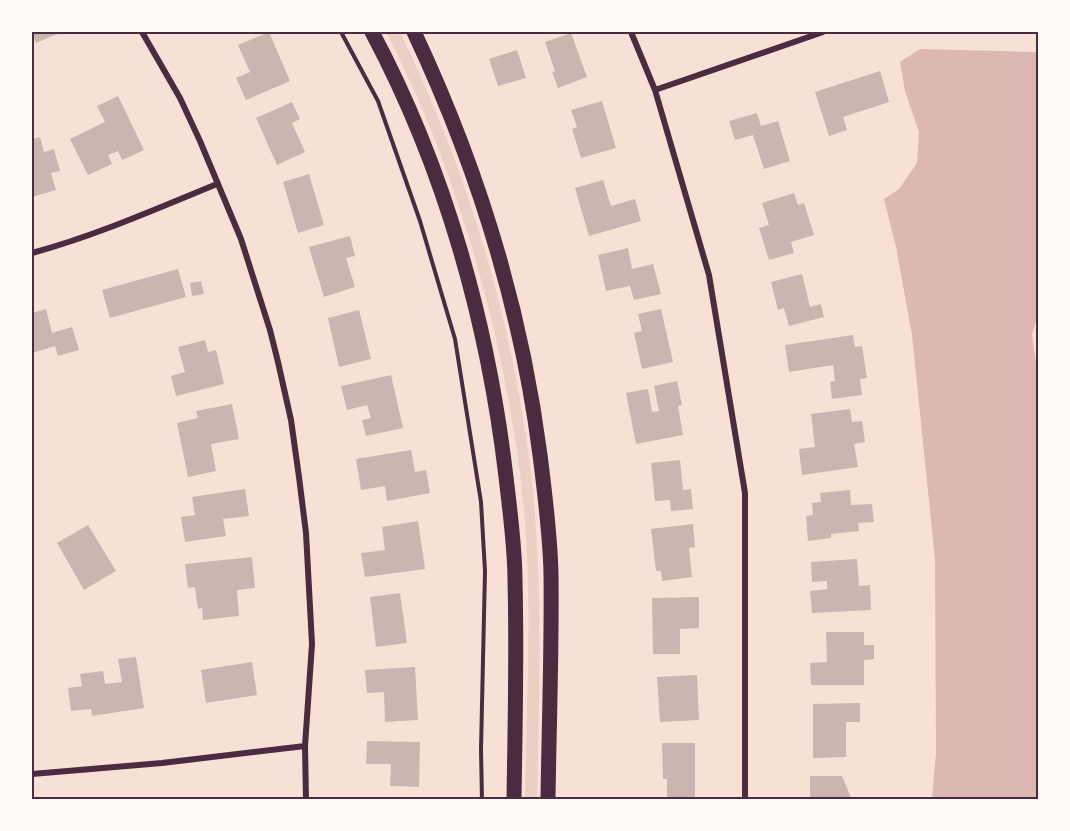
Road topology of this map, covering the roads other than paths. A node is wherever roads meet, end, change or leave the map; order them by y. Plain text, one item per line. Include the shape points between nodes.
1 (142, 32) edge
2 (372, 32) edge
3 (414, 32) edge
4 (631, 32) edge
5 (823, 32) edge
6 (655, 90) junction
7 (217, 184) junction
8 (32, 253) edge
9 (305, 746) junction
10 (32, 774) edge
11 (306, 800) edge
12 (514, 800) edge
13 (548, 800) edge
14 (745, 800) edge

1 - 7 street via 180,98
2 - 12 main road via 410,110 455,231 492,380 515,580
3 - 13 main road via 462,145 495,240 531,390 551,572
4 - 6 street
5 - 6 street
6 - 14 street via 709,275 745,493
7 - 8 street via 132,220
7 - 9 street via 260,295 278,362 300,477 312,644
9 - 10 street
9 - 11 street

